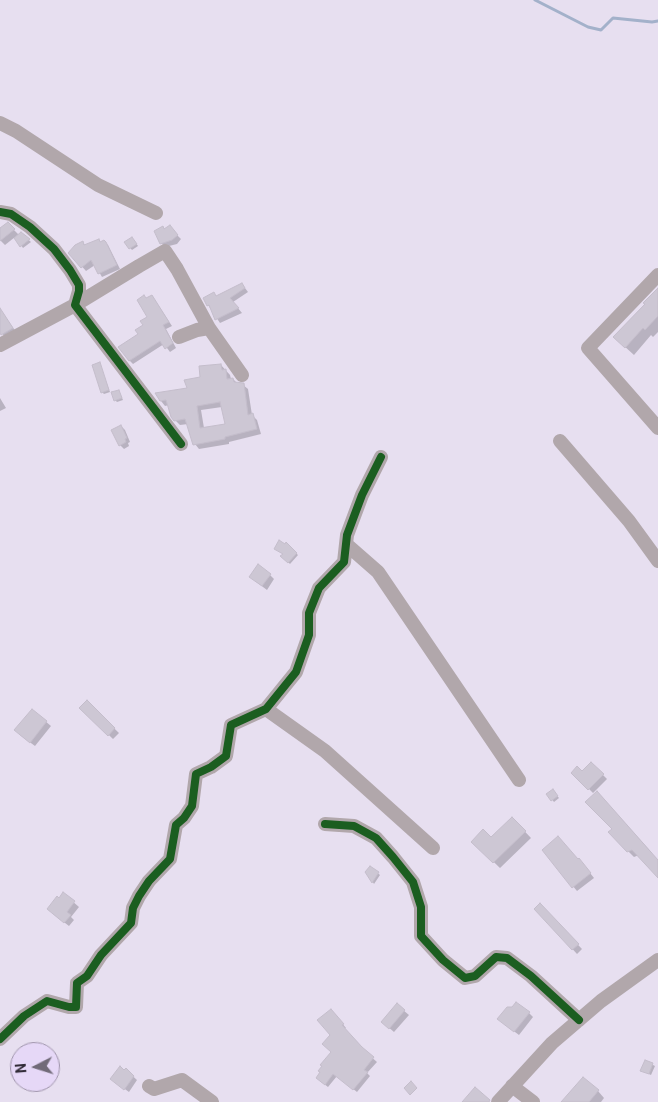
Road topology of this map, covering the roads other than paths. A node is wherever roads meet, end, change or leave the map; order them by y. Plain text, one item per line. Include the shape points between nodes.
1 (0, 123) edge
2 (0, 212) edge
3 (156, 213) dead end
4 (658, 275) edge
5 (75, 305) junction
6 (209, 328) junction
7 (179, 337) dead end
8 (0, 345) edge
9 (242, 375) dead end
10 (658, 428) edge
11 (560, 441) dead end
12 (181, 444) dead end
13 (381, 457) dead end
14 (346, 544) junction
15 (658, 561) edge
16 (266, 709) junction
17 (519, 780) dead end
18 (326, 824) dead end
19 (433, 848) dead end
20 (658, 960) edge
21 (579, 1020) junction
22 (0, 1039) edge
23 (149, 1086) dead end
24 (512, 1086) junction
25 (212, 1102) edge
26 (498, 1102) edge
27 (533, 1102) edge

1 - 3 street via 98,185
2 - 5 street via 11,214 30,227 75,276 79,291
4 - 10 street via 588,348
5 - 6 street via 165,251
5 - 8 street
5 - 12 street
6 - 7 street
6 - 9 street
11 - 15 street via 630,521
13 - 14 street via 362,495
14 - 16 street via 344,562 319,588 309,613 309,634 296,672
14 - 17 street via 378,572
16 - 19 street via 325,752
16 - 22 street via 231,725 226,756 196,774 192,806 176,825 170,859 139,896 131,923 101,955 87,976 77,983 76,1007 47,1001 24,1016
18 - 21 street via 354,826 382,844 414,882 421,907 421,936 465,978 475,976 496,957 507,958
20 - 21 street
21 - 24 street via 552,1043
23 - 25 street via 154,1089 182,1080
24 - 26 street
24 - 27 street

